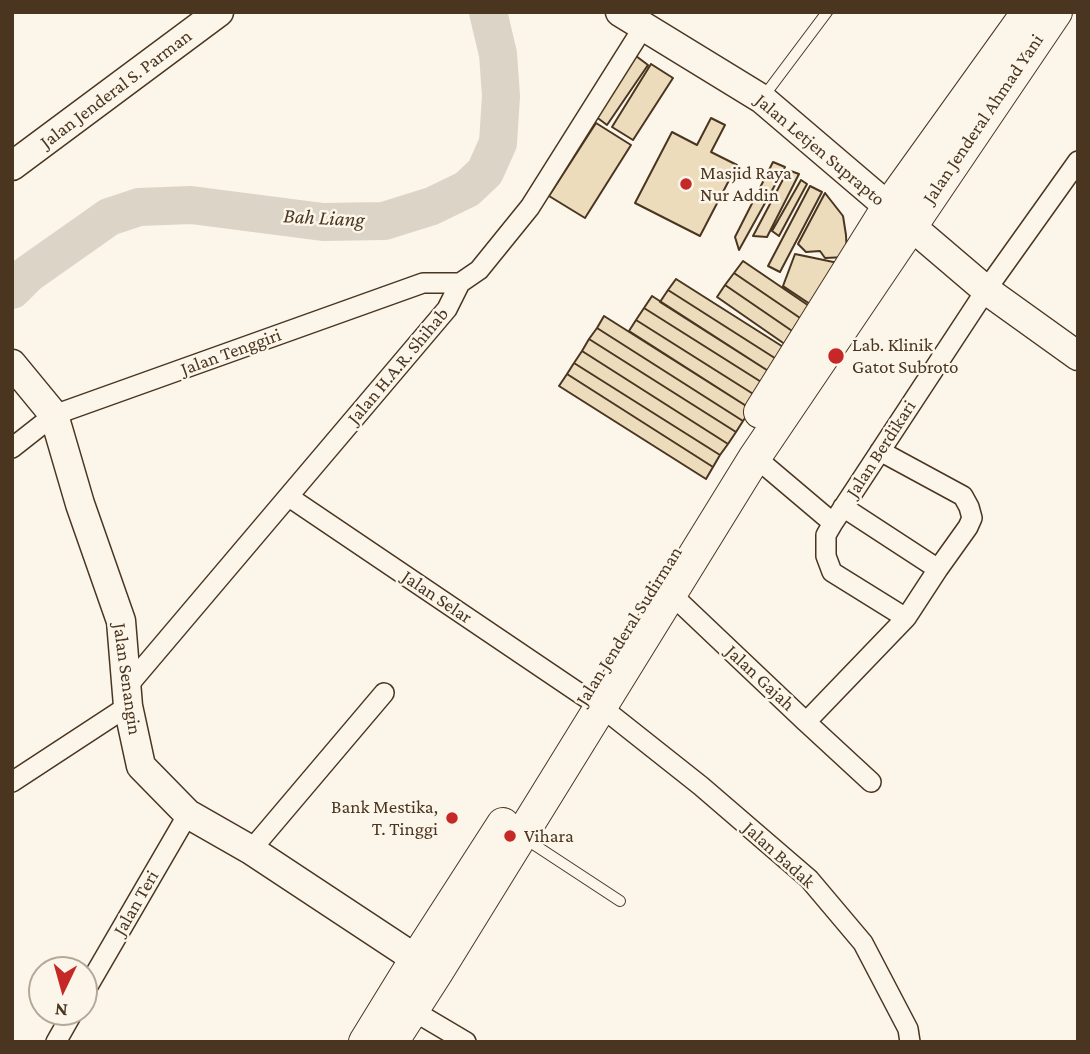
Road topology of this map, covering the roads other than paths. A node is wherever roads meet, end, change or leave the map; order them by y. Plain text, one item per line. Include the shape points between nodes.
1 (219, 12) edge
2 (620, 12) edge
3 (827, 12) edge
4 (1027, 12) edge
5 (1056, 12) edge
6 (644, 26) junction
7 (762, 99) junction
8 (1078, 161) edge
9 (12, 166) edge
10 (899, 217) junction
11 (460, 283) junction
12 (986, 290) junction
13 (1078, 356) edge
14 (12, 364) edge
15 (54, 415) junction
16 (12, 448) edge
17 (880, 451) junction
18 (755, 457) junction
19 (289, 497) junction
20 (838, 515) junction
21 (938, 569) junction
22 (670, 593) junction
23 (906, 618) junction
24 (384, 693) dead end
25 (127, 697) junction
26 (593, 702) junction
27 (806, 722) junction
28 (12, 782) edge
29 (870, 782) dead end
30 (188, 814) junction
31 (520, 836) junction
32 (251, 850) junction
33 (620, 901) dead end
34 (416, 959) junction
35 (98, 969) edge
36 (412, 1010) junction
37 (65, 1026) edge
38 (56, 1042) edge
39 (365, 1042) edge
40 (392, 1042) edge
41 (466, 1042) edge
42 (910, 1042) edge

1 - 9 street, Jalan Jenderal S. Parman
2 - 6 street, Jalan Letjen Suprapto
3 - 7 lane
4 - 10 main road, Jalan Jenderal Ahmad Yani
5 - 10 main road, Jalan Jenderal Ahmad Yani
6 - 7 street, Jalan Letjen Suprapto
6 - 11 street, Jalan H.A.R. Shihab via 530,207 479,270
7 - 10 street, Jalan Letjen Suprapto
8 - 12 street, Jalan Berdikari
10 - 12 street, Jalan Letjen Suprapto
10 - 18 main road, Jalan Jenderal Sudirman
10 - 26 main road, Jalan Jenderal Sudirman via 796,353
11 - 15 street, Jalan Tenggiri via 423,283
11 - 19 street, Jalan H.A.R. Shihab via 447,309
12 - 13 street, Jalan Letjen Suprapto
12 - 17 street, Jalan Berdikari
14 - 15 street, Jalan Senangin
15 - 16 street, Jalan Tenggiri
15 - 25 street, Jalan Senangin via 79,505 121,621
17 - 20 street, Jalan Berdikari
17 - 21 street, Jalan Gajah via 963,496 969,507 972,518 968,527
18 - 20 street
18 - 22 main road, Jalan Jenderal Sudirman
19 - 25 street, Jalan H.A.R. Shihab
19 - 26 street, Jalan Selar
20 - 21 street
20 - 23 street via 826,535 832,572
21 - 23 street, Jalan Gajah
22 - 26 main road, Jalan Jenderal Sudirman
22 - 27 street, Jalan Gajah
23 - 27 street, Jalan Gajah
24 - 32 street
25 - 28 street, Jalan H.A.R. Shihab
25 - 30 street, Jalan Senangin via 141,766
26 - 31 main road, Jalan Jenderal Sudirman
26 - 34 main road, Jalan Jenderal Sudirman
26 - 42 street, Jalan Badak via 701,786 808,879 863,943 908,1029
27 - 29 street
30 - 32 street, Jalan Senangin
30 - 35 street, Jalan Teri
31 - 33 lane
31 - 36 main road, Jalan Jenderal Sudirman
32 - 34 street, Jalan Senangin
34 - 39 main road, Jalan Jenderal Sudirman
36 - 40 main road, Jalan Jenderal Sudirman
36 - 41 street
37 - 38 street

